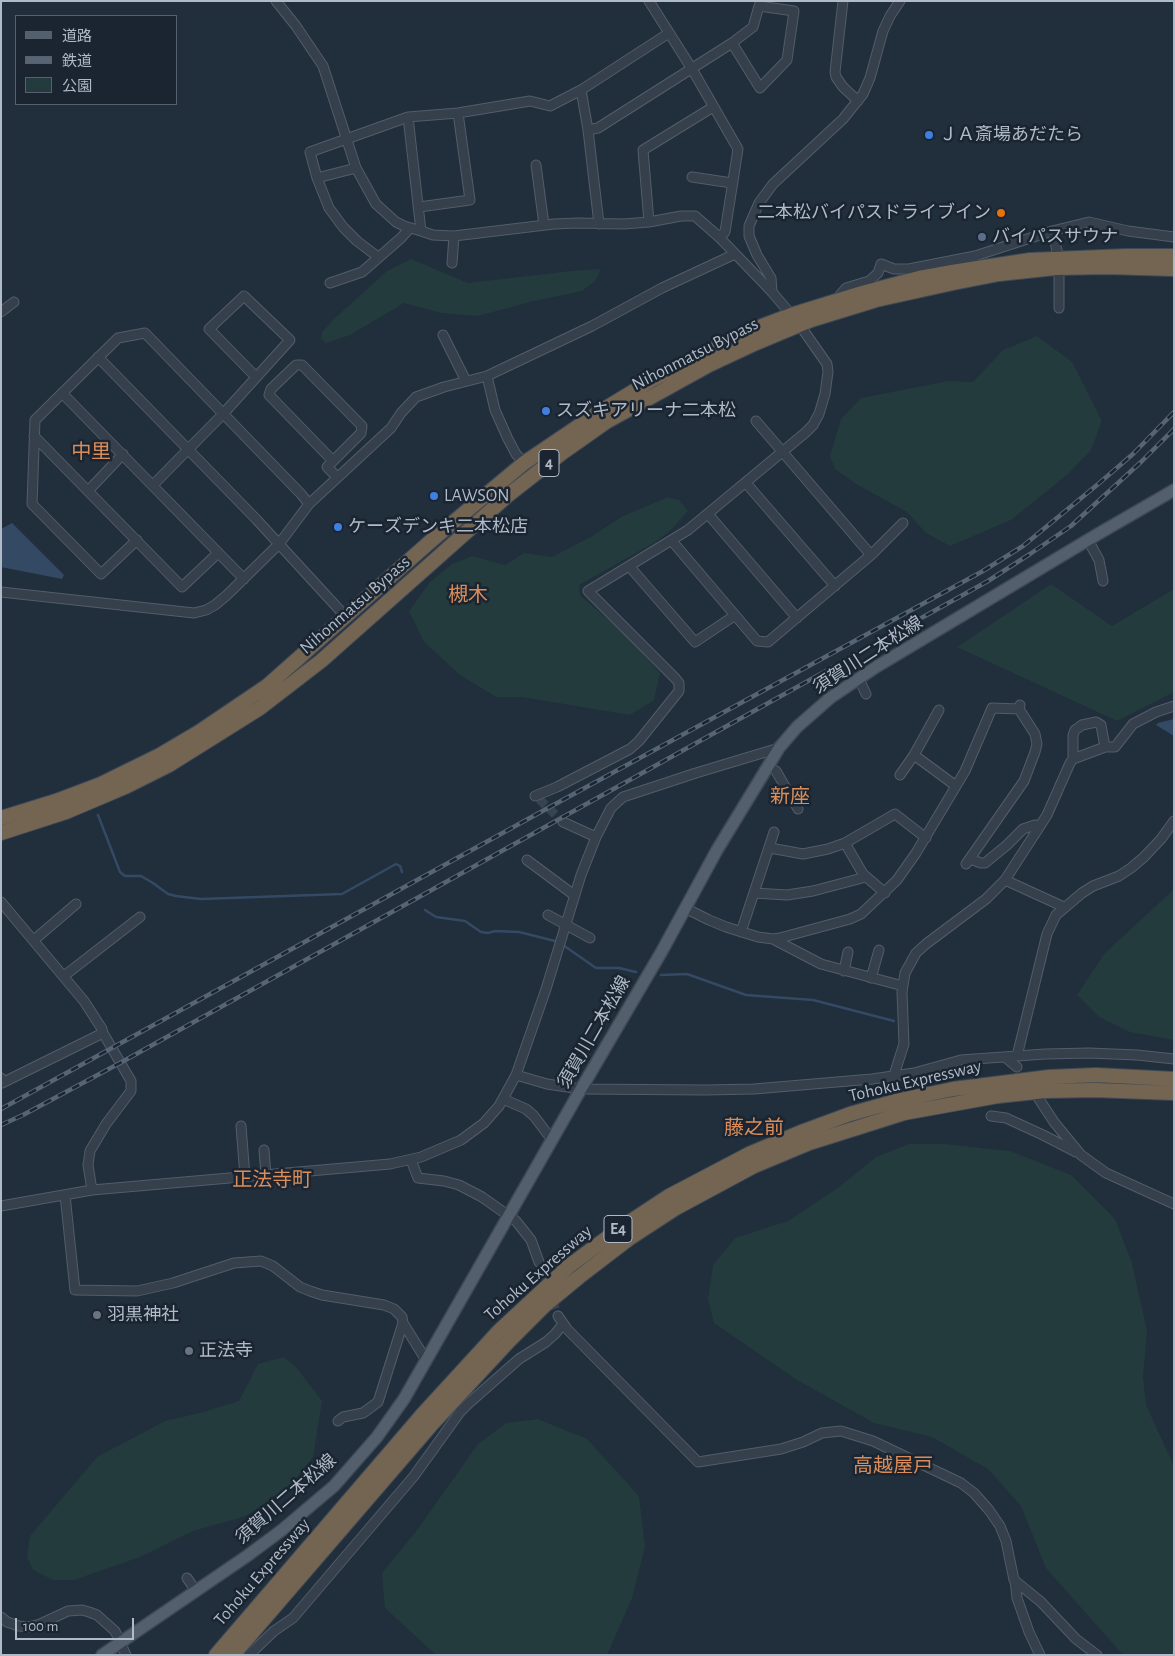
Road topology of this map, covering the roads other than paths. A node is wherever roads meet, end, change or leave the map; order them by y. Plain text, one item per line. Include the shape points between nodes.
1 (276, 1) edge
2 (649, 1) edge
3 (843, 1) edge
4 (900, 1) edge
5 (760, 4) edge
6 (786, 5) edge
7 (669, 34) junction
8 (732, 43) junction
9 (692, 69) junction
10 (581, 90) junction
11 (858, 101) junction
12 (713, 107) junction
13 (458, 113) junction
14 (408, 117) junction
15 (588, 130) junction
16 (347, 139) junction
17 (536, 165) dead end
18 (356, 168) junction
19 (318, 178) junction
20 (692, 178) dead end
21 (732, 183) junction
22 (418, 207) junction
23 (649, 222) junction
24 (598, 224) junction
25 (544, 225) junction
26 (410, 228) junction
27 (1052, 231) junction
28 (422, 232) junction
29 (454, 236) junction
30 (1174, 237) edge
31 (719, 238) junction
32 (735, 254) junction
33 (1174, 256) edge
34 (378, 257) junction
35 (452, 263) dead end
36 (1059, 263) junction
37 (1174, 269) edge
38 (330, 282) dead end
39 (772, 292) junction
40 (14, 302) dead end
41 (834, 302) junction
42 (1059, 308) dead end
43 (1, 312) edge
44 (795, 320) junction
45 (444, 335) dead end
46 (98, 357) junction
47 (487, 376) junction
48 (256, 377) junction
49 (466, 382) junction
50 (62, 393) junction
51 (223, 414) junction
52 (756, 421) dead end
53 (34, 436) junction
54 (188, 448) junction
55 (781, 452) junction
56 (123, 454) junction
57 (333, 461) junction
58 (524, 463) junction
59 (340, 474) junction
60 (746, 483) junction
61 (153, 485) junction
62 (89, 490) junction
63 (1174, 490) edge
64 (309, 504) junction
65 (708, 514) junction
66 (903, 523) dead end
67 (137, 540) junction
68 (1088, 540) junction
69 (672, 541) junction
70 (279, 544) junction
71 (218, 552) junction
72 (871, 555) junction
73 (630, 567) junction
74 (244, 579) junction
75 (1103, 581) dead end
76 (835, 586) junction
77 (1, 592) edge
78 (734, 616) junction
79 (346, 617) junction
80 (797, 618) junction
81 (859, 679) junction
82 (866, 694) dead end
83 (1174, 706) edge
84 (939, 710) dead end
85 (1105, 747) junction
86 (780, 748) junction
87 (914, 755) junction
88 (1073, 759) junction
89 (776, 771) dead end
90 (900, 775) dead end
91 (956, 786) junction
92 (535, 796) dead end
93 (798, 809) dead end
94 (1, 818) edge
95 (1174, 821) edge
96 (563, 822) tunnel mouth
97 (1040, 826) junction
98 (774, 832) dead end
99 (1170, 832) edge
100 (1, 833) edge
101 (596, 837) junction
102 (926, 838) junction
103 (845, 843) junction
104 (770, 848) junction
105 (527, 860) dead end
106 (866, 877) junction
107 (1005, 880) junction
108 (754, 893) junction
109 (884, 893) junction
110 (574, 894) junction
111 (1, 902) edge
112 (76, 904) dead end
113 (685, 908) junction
114 (1064, 908) junction
115 (548, 915) dead end
116 (140, 917) dead end
117 (565, 925) junction
118 (741, 932) junction
119 (590, 938) dead end
120 (773, 939) junction
121 (34, 940) junction
122 (879, 950) dead end
123 (848, 952) dead end
124 (844, 971) junction
125 (64, 976) junction
126 (871, 978) junction
127 (904, 986) junction
128 (103, 1033) junction
129 (1017, 1056) junction
130 (1005, 1057) junction
131 (1174, 1059) edge
132 (1017, 1067) dead end
133 (516, 1075) junction
134 (894, 1075) junction
135 (1, 1078) edge
136 (1174, 1079) edge
137 (581, 1089) junction
138 (1174, 1093) edge
139 (503, 1099) junction
140 (1039, 1099) dead end
141 (991, 1116) dead end
142 (241, 1126) dead end
143 (552, 1140) junction
144 (264, 1150) dead end
145 (1081, 1155) junction
146 (411, 1160) junction
147 (266, 1175) junction
148 (245, 1177) junction
149 (92, 1190) junction
150 (65, 1195) junction
151 (1174, 1204) edge
152 (1, 1206) edge
153 (508, 1215) junction
154 (539, 1262) tunnel mouth
155 (403, 1323) junction
156 (426, 1360) junction
157 (338, 1421) dead end
158 (187, 1578) dead end
159 (1014, 1580) junction
160 (196, 1591) junction
161 (1, 1617) edge
162 (121, 1642) junction
163 (102, 1655) edge
164 (126, 1655) edge
165 (216, 1655) edge
166 (233, 1655) edge
167 (250, 1655) edge
168 (1040, 1655) edge
169 (1097, 1655) edge

1 - 16 street via 323,66
2 - 7 street
3 - 11 street via 835,72 843,87
4 - 11 street via 883,31 870,78
5 - 6 street
5 - 8 street via 753,27
6 - 8 street via 794,11 787,60 760,88
7 - 9 street
7 - 10 street
8 - 9 street
9 - 12 street
9 - 15 street via 598,128
10 - 13 street via 550,106 530,101
10 - 15 street
11 - 39 street via 772,184 759,203 749,226 749,236 756,255 771,278
12 - 21 street via 738,149
12 - 23 street via 643,150
13 - 14 street
13 - 22 street via 470,200
14 - 16 street
14 - 22 street
15 - 24 street
16 - 18 street
16 - 19 street via 310,152
17 - 25 street
18 - 19 street
18 - 26 street via 376,204
19 - 34 street via 329,208 343,227
20 - 21 street
21 - 31 street via 724,232
22 - 28 street
23 - 24 street
23 - 31 street via 692,216
24 - 25 street
25 - 29 street
26 - 28 street
26 - 34 street
27 - 30 street via 1089,222
27 - 36 street
27 - 41 street via 974,256 909,269 894,269 881,264 878,273 869,281 846,288
28 - 29 street
29 - 35 street
31 - 32 street
32 - 39 street
32 - 47 street
33 - 36 highway, Nihonmatsu Bypass / 4 via 1126,256
34 - 38 street via 362,272
36 - 37 highway, Nihonmatsu Bypass / 4
36 - 41 highway, Nihonmatsu Bypass / 4 via 1030,260 919,278
36 - 42 street
36 - 44 highway, Nihonmatsu Bypass / 4
39 - 44 street
40 - 43 street
41 - 44 highway, Nihonmatsu Bypass / 4
44 - 55 street via 824,358 828,372 825,394 813,425
44 - 58 highway, Nihonmatsu Bypass / 4 via 754,329 652,380
44 - 100 highway, Nihonmatsu Bypass / 4 via 606,422 562,453 507,496 308,672 200,747 125,787 66,812
45 - 49 street
46 - 50 street
46 - 51 street via 118,338 145,333
46 - 54 street
47 - 49 street
47 - 58 street via 495,410 516,454
48 - 48 street via 290,340 244,296 209,329
48 - 51 street
49 - 59 street via 416,397 391,428
50 - 53 street via 35,420
50 - 56 street
51 - 54 street
51 - 64 street
52 - 55 street
53 - 62 street
53 - 67 street via 32,504 87,560 101,574
54 - 61 street
54 - 70 street
55 - 60 street
55 - 72 street
56 - 61 street
56 - 62 street
57 - 57 street via 361,433 362,426 302,365 296,365 271,389 269,395
57 - 59 street via 327,467
58 - 79 highway, Nihonmatsu Bypass / 4
59 - 64 street
60 - 65 street
60 - 76 street
61 - 71 street
62 - 67 street
63 - 68 main road, 須賀川二本松線
64 - 70 street
65 - 69 street
65 - 80 street
66 - 72 street
67 - 71 street via 182,587
68 - 75 street via 1099,560
68 - 81 main road, 須賀川二本松線
69 - 73 street
69 - 78 street
70 - 74 street
70 - 79 street
71 - 74 street
72 - 76 street
73 - 78 street via 695,642
73 - 92 street via 588,591 675,678 679,691 630,749
74 - 77 street via 215,605 194,613
76 - 80 street
78 - 80 street via 757,641 768,642
79 - 94 highway, Nihonmatsu Bypass / 4 via 267,686 183,741 101,784
81 - 82 street
81 - 86 main road, 須賀川二本松線 via 830,698 797,727
83 - 85 street via 1133,724 1115,747
84 - 87 street
85 - 88 street
85 - 88 street via 1101,725 1090,722 1082,725 1073,735
86 - 101 street via 624,797 611,808
86 - 113 main road, 須賀川二本松線
87 - 90 street
87 - 91 street
88 - 97 street
89 - 93 street
91 - 97 street via 992,708 1020,707 1035,734 1035,752 1024,781 968,862 985,863 1023,829
91 - 102 street
95 - 99 street
96 - 101 street
97 - 107 street
98 - 104 street
99 - 114 street via 1119,876 1093,886
101 - 110 street
102 - 103 street via 895,814
102 - 109 street via 898,880
103 - 104 street via 803,854
103 - 106 street
104 - 108 street
105 - 110 street
106 - 108 street via 787,895
106 - 109 street
107 - 114 street
107 - 127 street via 986,899 916,953 905,973
108 - 118 street
109 - 120 street via 861,914 850,919
110 - 117 street
111 - 121 street
112 - 121 street
113 - 118 street
113 - 137 main road, 須賀川二本松線
114 - 129 street via 1056,915 1048,934
115 - 117 street
116 - 125 street
117 - 119 street
117 - 133 street
118 - 120 street
120 - 124 street via 821,964
121 - 125 street
122 - 126 street
123 - 124 street
124 - 126 street
125 - 128 street
126 - 127 street
127 - 134 street via 904,1044
128 - 135 street via 2,1083
128 - 149 street via 132,1086 90,1151 88,1165
129 - 130 street
129 - 131 street via 1090,1053
130 - 132 street
130 - 134 street via 961,1060
133 - 137 street
133 - 139 street
134 - 137 street via 754,1089
136 - 165 highway, Tohoku Expressway / E4 via 1096,1075 1049,1077 953,1089 900,1100 850,1114 757,1150 669,1196 569,1266 499,1331 422,1415
137 - 143 main road, 須賀川二本松線
138 - 166 highway, Tohoku Expressway / E4 via 1045,1091 904,1113 793,1149 714,1186 676,1208 579,1277 509,1341 426,1431
139 - 143 street via 534,1116
139 - 146 street via 484,1123 461,1140
140 - 145 street
141 - 145 street via 1006,1118
142 - 148 street
143 - 153 main road, 須賀川二本松線
144 - 147 street
145 - 151 street via 1106,1173
146 - 147 street
146 - 153 street via 418,1178 459,1185
147 - 148 street
148 - 149 street
149 - 150 street
150 - 152 street
150 - 155 street via 75,1290 137,1291 174,1283 234,1263 261,1261 310,1291 394,1309
153 - 154 street via 531,1240
153 - 156 main road, 須賀川二本松線
155 - 156 street
155 - 157 street via 378,1402 363,1413
156 - 160 main road, 須賀川二本松線 via 377,1437 334,1486 282,1530
158 - 160 street
159 - 167 street via 1000,1526 974,1493 961,1483 873,1441 841,1431 822,1433 781,1449 698,1462 561,1320 555,1334 512,1364 469,1403 414,1476 292,1618
159 - 168 street via 1017,1598
159 - 169 street
160 - 162 main road, 須賀川二本松線
161 - 162 street via 7,1622 29,1627 68,1611 82,1610 106,1622
162 - 163 main road, 須賀川二本松線
162 - 164 street

